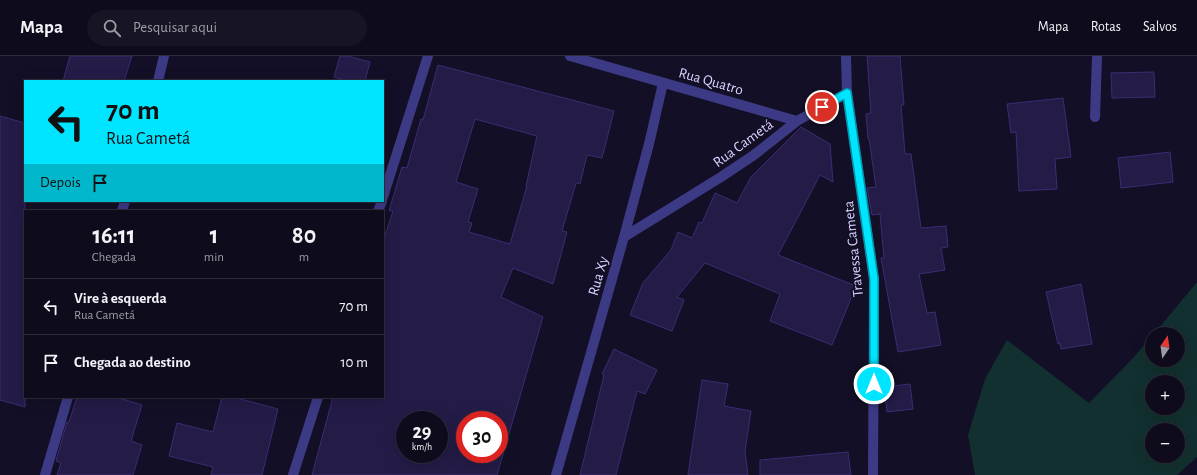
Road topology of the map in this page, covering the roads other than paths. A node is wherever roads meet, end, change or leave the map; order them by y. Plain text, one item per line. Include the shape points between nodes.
1 (164, 56) edge
2 (428, 56) edge
3 (570, 56) edge
4 (846, 56) edge
5 (1097, 56) edge
6 (158, 80) edge
7 (663, 83) junction
8 (847, 93) junction
9 (1095, 117) dead end
10 (797, 122) junction
11 (384, 194) edge
12 (624, 237) junction
13 (68, 398) edge
14 (318, 398) edge
15 (45, 475) edge
16 (293, 475) edge
17 (556, 475) edge
18 (873, 475) edge

1 - 6 street
2 - 11 street
3 - 7 street, Rua Quatro
4 - 8 street
5 - 9 street
7 - 10 street, Rua Quatro
7 - 12 street, Rua Xy
8 - 10 street, Rua Cametá
8 - 18 street, Travessa Cameta via 874,279
10 - 12 street, Rua Cametá via 721,178
12 - 17 street, Rua Xy
13 - 15 street
14 - 16 street

